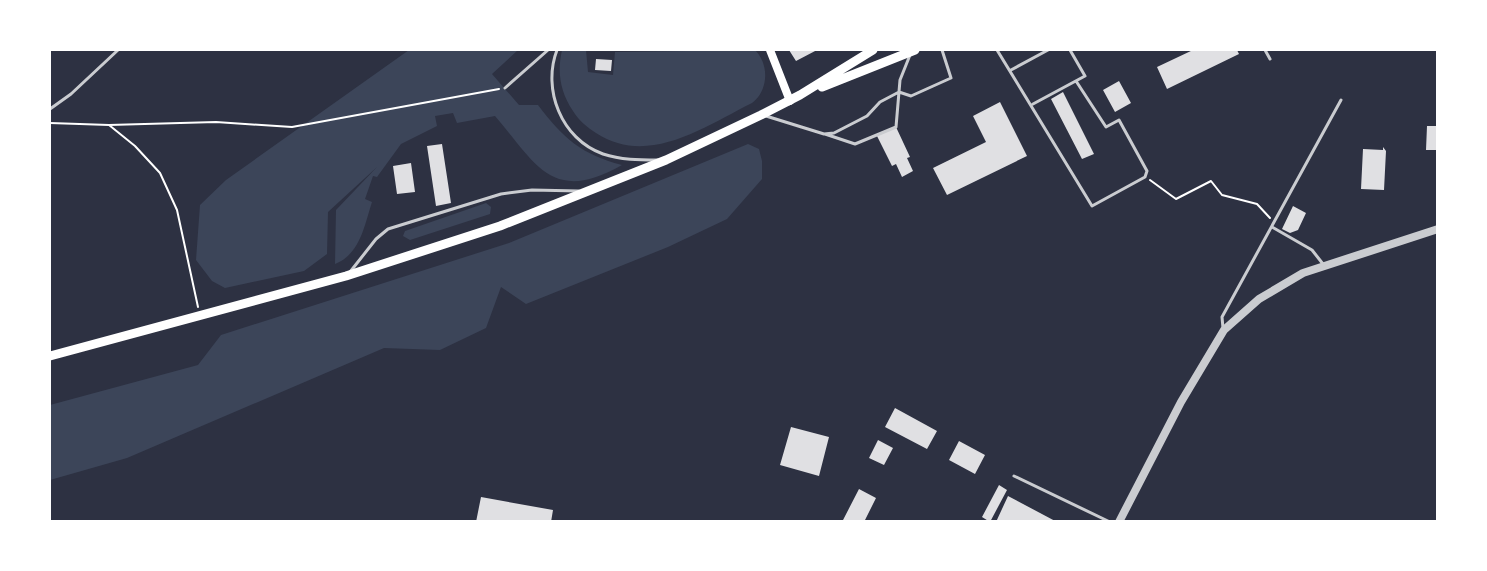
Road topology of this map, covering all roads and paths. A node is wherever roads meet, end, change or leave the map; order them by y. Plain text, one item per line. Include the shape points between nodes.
1 (118, 50) edge
2 (548, 50) edge
3 (556, 50) edge
4 (770, 50) edge
5 (873, 50) edge
6 (914, 50) edge
7 (942, 50) edge
8 (997, 50) edge
9 (1048, 50) edge
10 (1070, 50) edge
11 (1265, 50) edge
12 (1270, 59) dead end
13 (1011, 70) junction
14 (1076, 81) junction
15 (505, 88) joint
16 (899, 92) junction
17 (800, 95) junction
18 (1341, 100) dead end
19 (790, 101) junction
20 (1033, 104) junction
21 (50, 109) edge
22 (761, 115) junction
23 (50, 123) edge
24 (110, 125) junction
25 (824, 134) junction
26 (666, 160) junction
27 (1145, 177) junction
28 (590, 192) junction
29 (1274, 222) junction
30 (1272, 227) junction
31 (1437, 229) edge
32 (1324, 266) junction
33 (346, 276) junction
34 (204, 315) junction
35 (1223, 332) junction
36 (50, 356) edge
37 (1014, 476) dead end
38 (1110, 522) edge
39 (1119, 522) edge

1 - 21 lane
2 - 15 lane
3 - 26 lane via 552,94 557,110 577,138 601,154 621,159
4 - 19 main road
5 - 17 main road
6 - 16 lane via 900,80
6 - 17 main road
7 - 16 lane via 951,78 911,96
8 - 13 lane
9 - 13 lane
10 - 14 lane via 1084,76
11 - 12 lane
13 - 20 lane
14 - 20 lane
14 - 27 lane via 1106,127 1119,120 1147,171
15 - 24 path via 292,127 216,122
16 - 25 lane via 880,102 867,116
16 - 25 lane via 896,126 855,144
17 - 19 main road
18 - 29 lane
19 - 22 main road
20 - 27 lane via 1092,206
22 - 25 lane
22 - 26 main road
23 - 24 path
24 - 34 path via 160,173 177,210
26 - 28 main road
27 - 29 path via 1176,200 1211,182 1222,195 1257,204
28 - 33 main road via 438,248
28 - 33 lane via 532,190 501,194 388,230
29 - 30 lane
30 - 32 lane via 1312,250
30 - 35 lane via 1222,317
31 - 32 street
32 - 35 street via 1303,273 1259,299
33 - 34 main road
34 - 36 main road
35 - 39 street via 1181,402
37 - 38 lane

